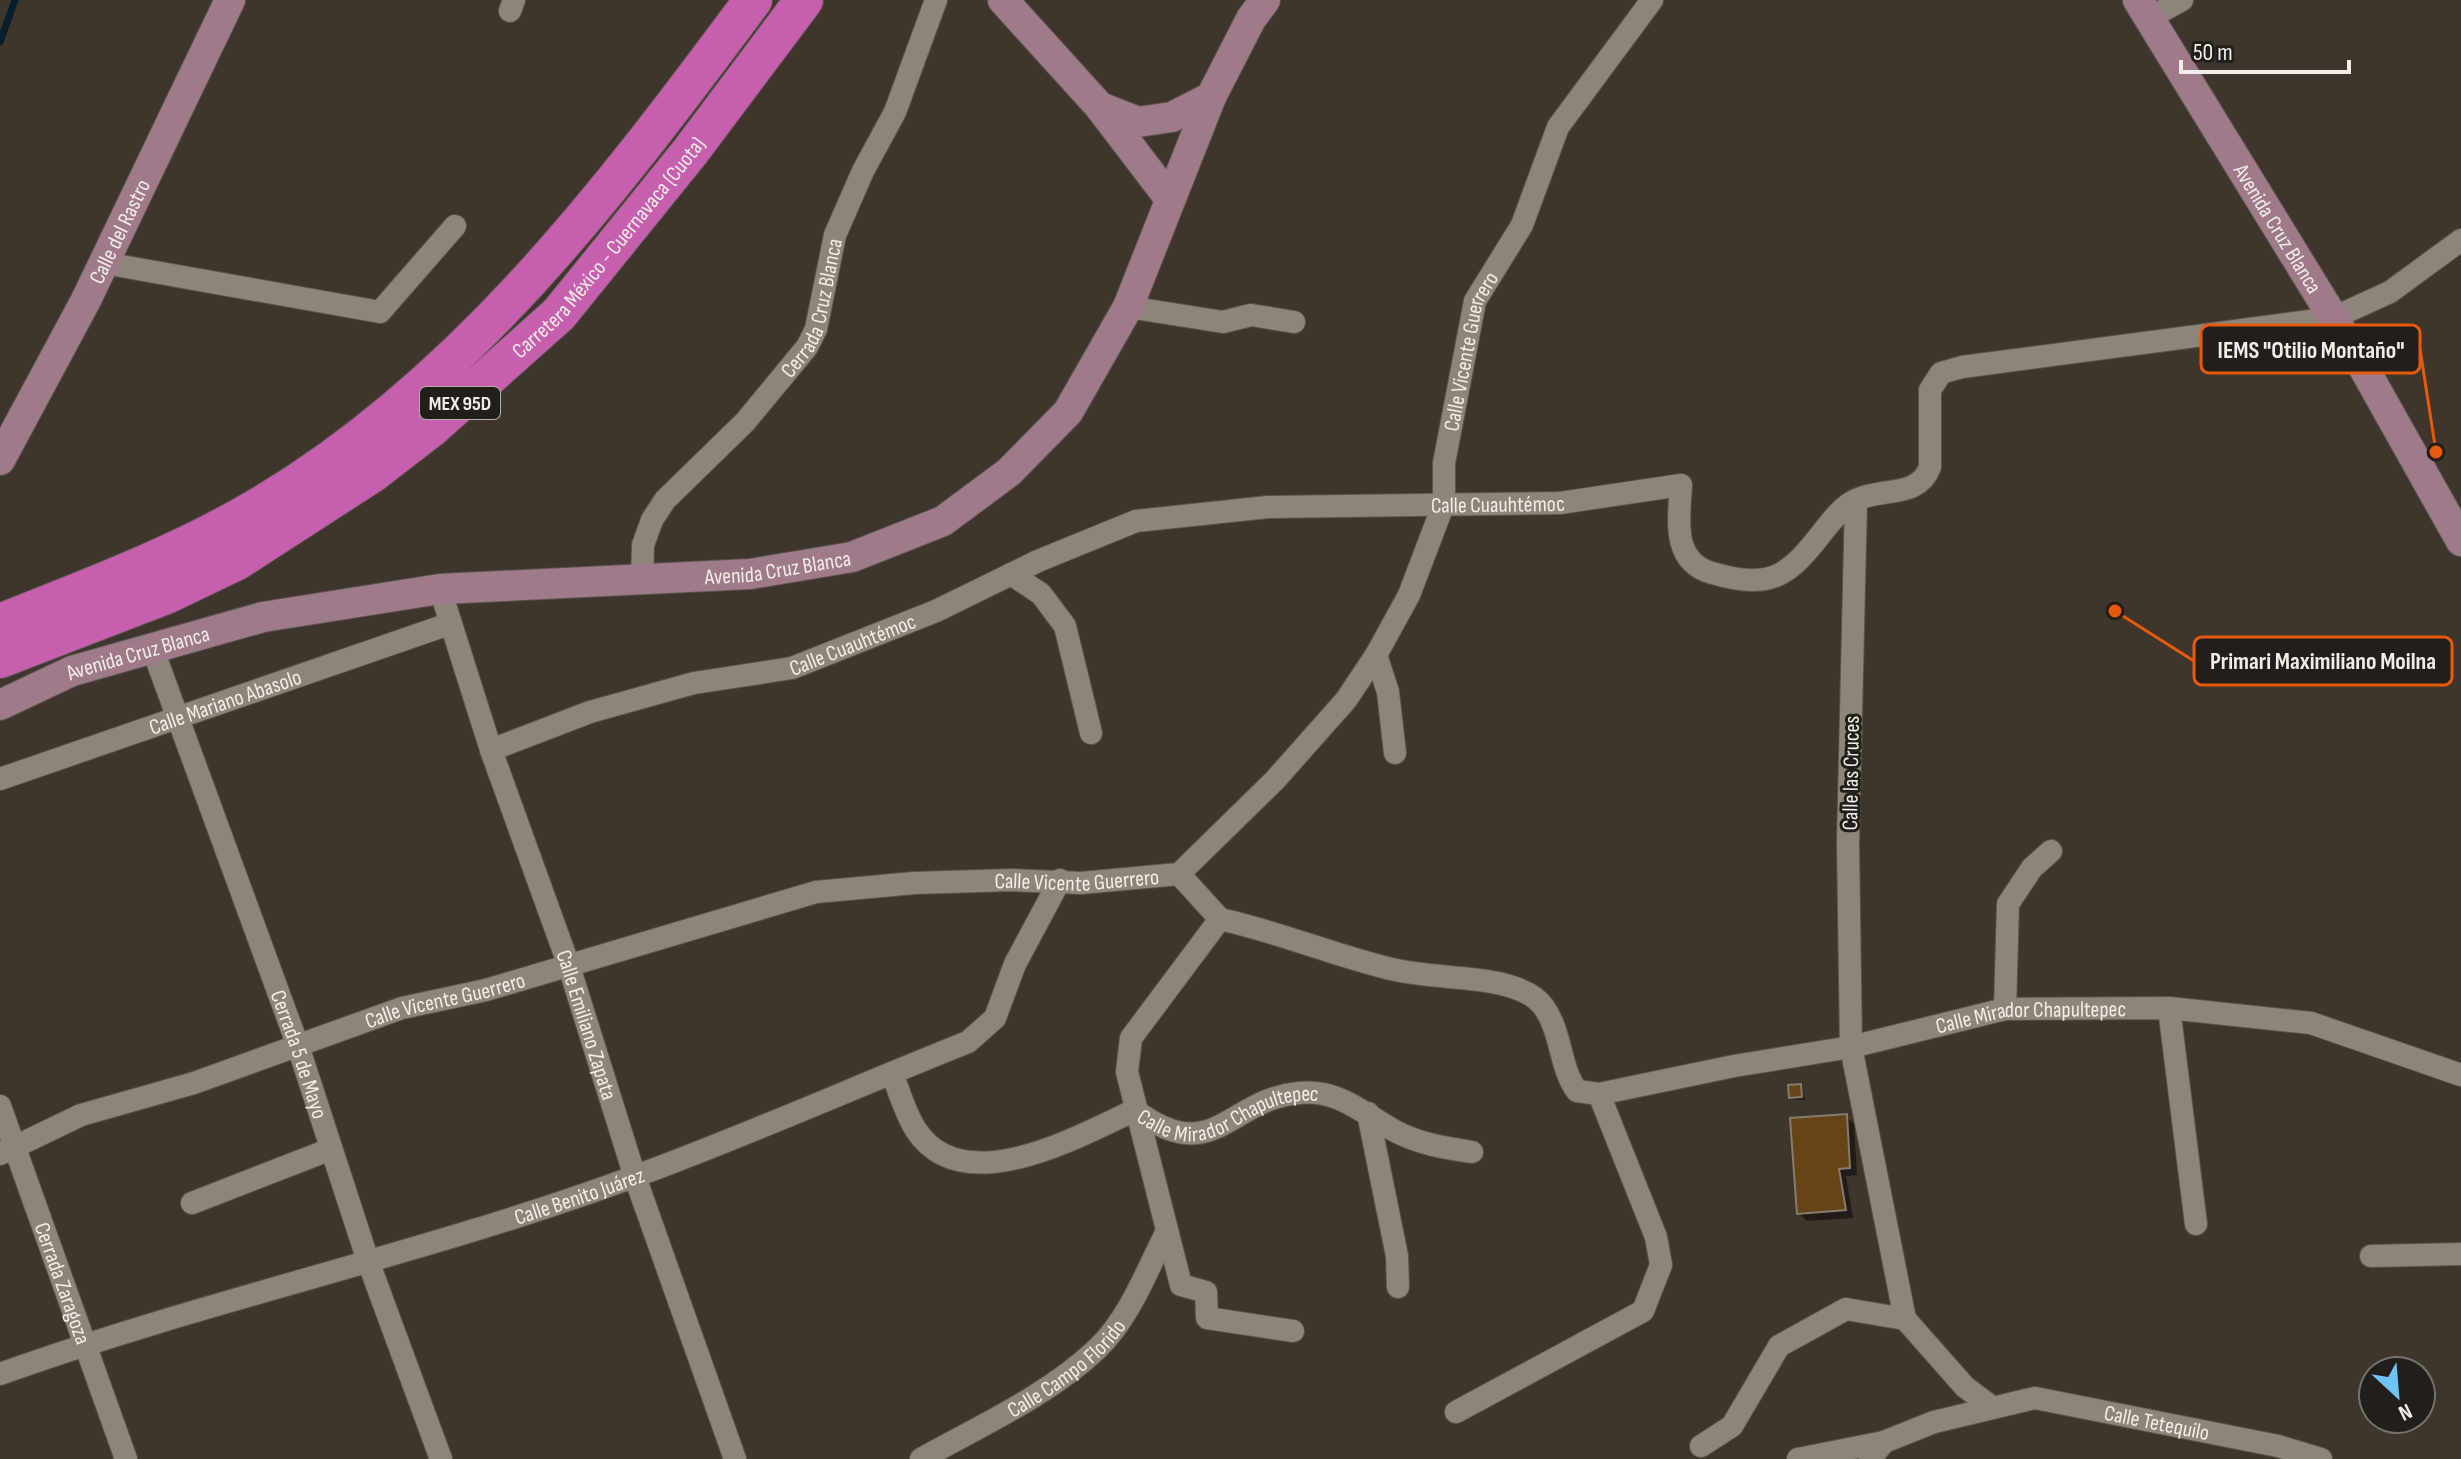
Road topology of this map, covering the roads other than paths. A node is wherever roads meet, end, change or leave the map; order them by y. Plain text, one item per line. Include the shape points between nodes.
1 (230, 0) edge
2 (753, 0) edge
3 (804, 0) edge
4 (936, 0) edge
5 (1003, 0) edge
6 (1265, 0) edge
7 (1652, 0) edge
8 (2182, 0) edge
9 (2144, 9) edge
10 (1211, 97) junction
11 (1099, 106) junction
12 (1170, 199) junction
13 (455, 226) dead end
14 (2461, 240) edge
15 (104, 263) junction
16 (1128, 307) junction
17 (2333, 318) junction
18 (1294, 322) dead end
19 (0, 460) edge
20 (1856, 500) junction
21 (1444, 503) junction
22 (2461, 541) edge
23 (1011, 574) junction
24 (642, 581) junction
25 (440, 589) junction
26 (0, 623) edge
27 (449, 624) junction
28 (153, 650) junction
29 (1376, 655) junction
30 (0, 659) edge
31 (0, 705) edge
32 (177, 720) junction
33 (1091, 733) dead end
34 (491, 750) junction
35 (1395, 753) dead end
36 (0, 779) edge
37 (2051, 851) dead end
38 (1179, 874) junction
39 (1060, 880) junction
40 (1220, 919) junction
41 (568, 963) junction
42 (2169, 1008) junction
43 (2005, 1009) junction
44 (298, 1046) junction
45 (1851, 1047) junction
46 (892, 1073) junction
47 (2461, 1075) edge
48 (1599, 1094) junction
49 (0, 1106) edge
50 (1135, 1110) junction
51 (1368, 1113) junction
52 (331, 1149) junction
53 (7, 1151) edge
54 (1472, 1152) dead end
55 (635, 1177) junction
56 (192, 1203) dead end
57 (2196, 1224) dead end
58 (1167, 1231) junction
59 (2461, 1254) edge
60 (2371, 1256) dead end
61 (368, 1261) junction
62 (1398, 1287) dead end
63 (1905, 1319) junction
64 (1293, 1331) dead end
65 (83, 1344) junction
66 (0, 1374) edge
67 (1992, 1407) junction
68 (1456, 1412) dead end
69 (1701, 1446) dead end
70 (958, 1450) edge
71 (1877, 1451) edge
72 (126, 1459) edge
73 (441, 1459) edge
74 (735, 1459) edge
75 (921, 1459) edge
76 (1798, 1459) edge
77 (2321, 1459) edge

1 - 15 main road, Calle del Rastro
2 - 26 highway, Carretera México - Cuernavaca (Cuota) / MEX 95D via 678,101 526,285 407,399 254,509 178,549
3 - 30 highway, Carretera México - Cuernavaca (Cuota) / MEX 95D via 559,314 430,429 373,473 237,561 166,595
4 - 24 street, Cerrada Cruz Blanca via 895,112 835,235 816,329 807,347 745,422 665,500 643,545
5 - 11 main road
6 - 10 main road, Avenida Cruz Blanca
7 - 21 street, Calle Vicente Guerrero via 1558,127 1522,225 1475,301 1444,463
8 - 9 street
9 - 17 main road, Avenida Cruz Blanca
10 - 11 main road via 1172,117 1138,122
10 - 12 main road, Avenida Cruz Blanca
11 - 12 main road
12 - 16 main road, Avenida Cruz Blanca
13 - 15 street via 380,312
14 - 17 street via 2390,292
15 - 19 main road, Calle del Rastro
16 - 18 street via 1223,322 1251,315
16 - 24 main road, Avenida Cruz Blanca via 1068,412 1009,472 943,521 852,557 750,574
17 - 20 street, Calle Cuauhtémoc via 1941,373 1930,390 1930,467 1925,479 1915,487
17 - 22 main road, Avenida Cruz Blanca
20 - 21 street, Calle Cuauhtémoc via 1790,570 1770,581 1743,582 1698,569 1686,558 1679,535 1681,485 1560,503
20 - 45 street, Calle las Cruces via 1848,843
21 - 23 street, Calle Cuauhtémoc via 1268,507 1136,521
21 - 29 street, Calle Vicente Guerrero via 1409,595
23 - 33 street via 1041,594 1065,626
23 - 34 street, Calle Cuauhtémoc via 936,611 792,668 694,683 590,712
24 - 25 main road, Avenida Cruz Blanca
25 - 27 street, Calle Emiliano Zapata
25 - 28 main road, Avenida Cruz Blanca via 263,617
27 - 32 street, Calle Mariano Abasolo
27 - 34 street, Calle Emiliano Zapata
28 - 31 main road, Avenida Cruz Blanca via 72,671
28 - 32 street, Cerrada 5 de Mayo
29 - 35 street via 1388,692
29 - 38 street, Calle Vicente Guerrero via 1346,700 1275,780
32 - 36 street, Calle Mariano Abasolo
32 - 44 street, Cerrada 5 de Mayo
34 - 41 street, Calle Emiliano Zapata
37 - 43 street via 2032,868 2008,904
38 - 39 street, Calle Vicente Guerrero via 1081,883
38 - 40 street
39 - 41 street, Calle Vicente Guerrero via 914,883 816,892
39 - 46 street, Calle Benito Juárez via 1015,964 995,1018 968,1042
40 - 48 street via 1391,969 1513,987 1542,1004 1577,1091
40 - 50 street via 1131,1038 1127,1072
41 - 44 street, Calle Vicente Guerrero via 486,990 402,1008
41 - 55 street, Calle Emiliano Zapata
42 - 43 street, Calle Mirador Chapultepec
42 - 47 street, Calle Mirador Chapultepec via 2311,1023
42 - 57 street
43 - 45 street, Calle Mirador Chapultepec
44 - 52 street, Cerrada 5 de Mayo
44 - 53 street, Calle Vicente Guerrero via 81,1115
45 - 48 street, Calle Mirador Chapultepec
45 - 63 street, Calle las Cruces
46 - 50 street, Calle Mirador Chapultepec via 915,1129 931,1147 980,1164 1012,1161
46 - 55 street, Calle Benito Juárez
48 - 68 street via 1656,1237 1661,1265 1643,1311
49 - 53 street, Cerrada Zaragoza
50 - 51 street, Calle Mirador Chapultepec via 1179,1134 1213,1131 1262,1104 1299,1093 1326,1094
50 - 58 street
51 - 54 street, Calle Mirador Chapultepec via 1396,1132
51 - 62 street via 1397,1256
52 - 56 street
52 - 61 street, Cerrada 5 de Mayo
53 - 65 street, Cerrada Zaragoza
55 - 61 street, Calle Benito Juárez
55 - 74 street, Calle Emiliano Zapata
58 - 64 street via 1181,1285 1206,1292 1207,1318
58 - 70 street, Calle Campo Florido via 1131,1302 1099,1346
59 - 60 street
61 - 65 street, Calle Benito Juárez
61 - 73 street, Cerrada 5 de Mayo
63 - 67 street via 1965,1387
63 - 69 street via 1846,1309 1779,1346 1732,1426
65 - 66 street, Calle Benito Juárez
65 - 72 street, Cerrada Zaragoza
67 - 71 street via 1934,1422
67 - 77 street, Calle Tetequilo via 2035,1398
70 - 75 street, Calle Campo Florido
71 - 76 street

